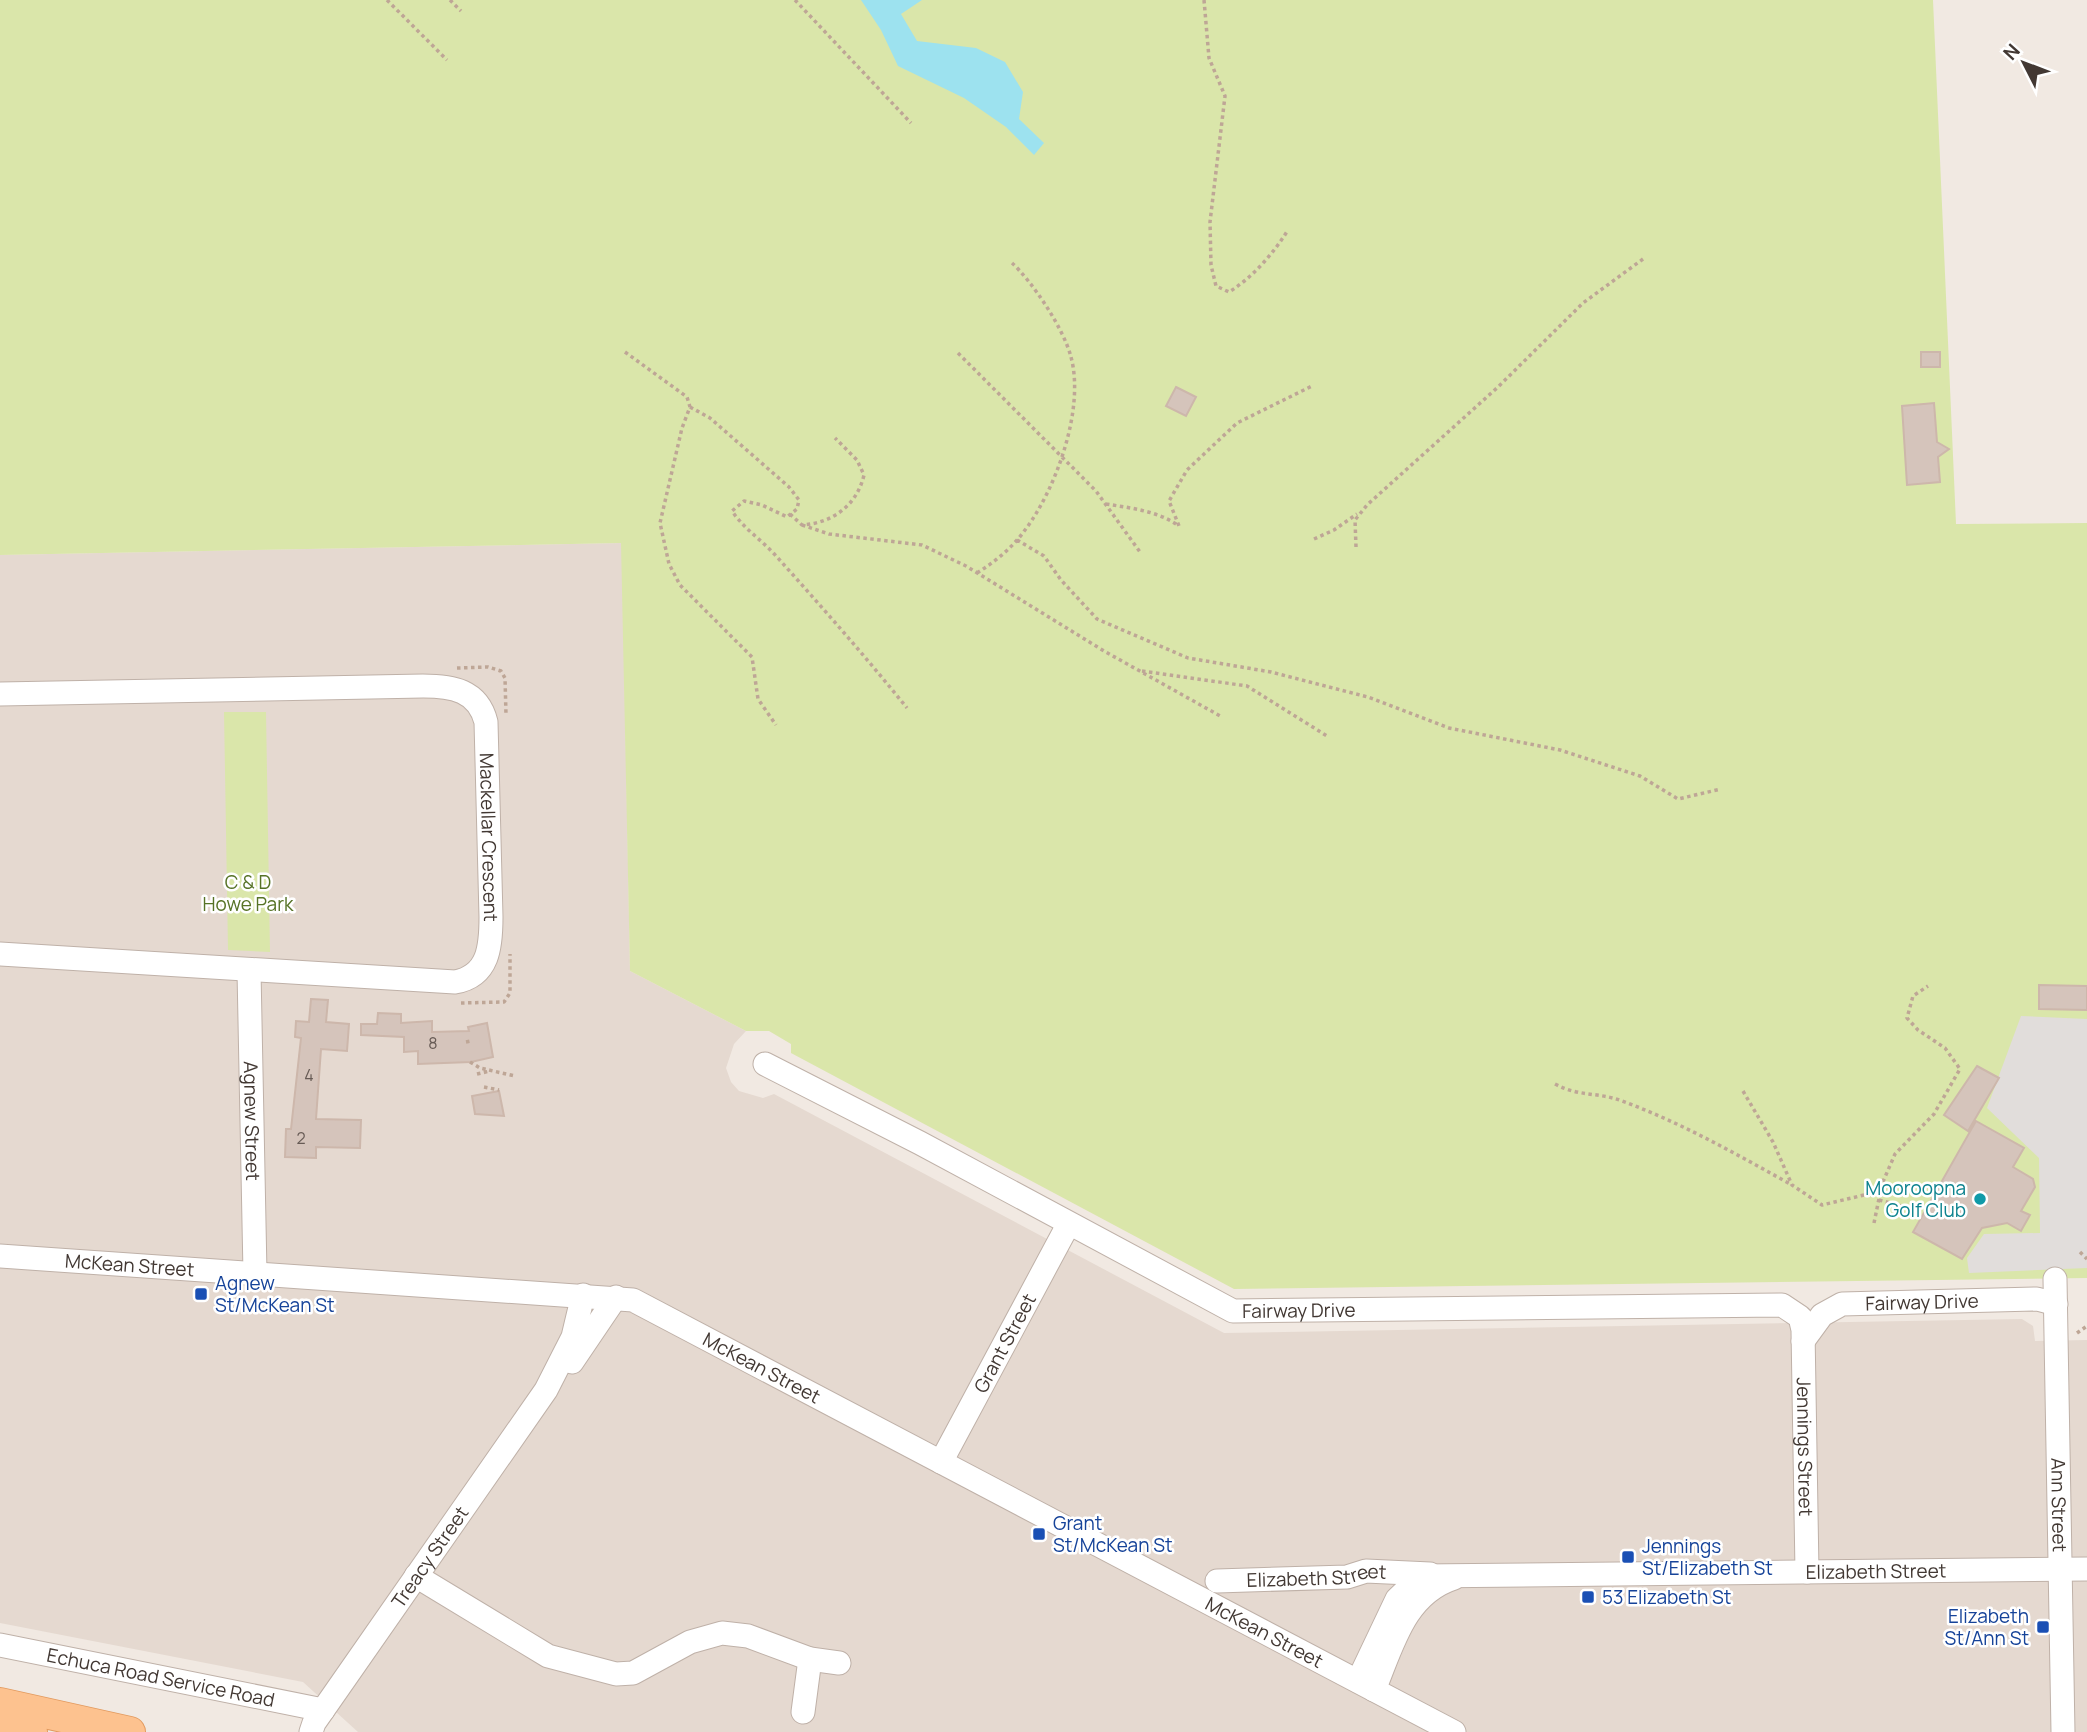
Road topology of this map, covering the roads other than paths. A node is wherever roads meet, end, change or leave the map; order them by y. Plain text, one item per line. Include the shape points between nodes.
1 (0, 694) edge
2 (0, 954) edge
3 (250, 971) junction
4 (765, 1064) dead end
5 (1068, 1225) junction
6 (0, 1256) edge
7 (254, 1273) junction
8 (2055, 1279) dead end
9 (583, 1295) junction
10 (616, 1297) junction
11 (2056, 1304) junction
12 (1803, 1332) junction
13 (546, 1390) junction
14 (941, 1462) junction
15 (2087, 1569) edge
16 (2061, 1570) junction
17 (1807, 1572) junction
18 (416, 1576) junction
19 (1457, 1577) junction
20 (1217, 1581) dead end
21 (0, 1645) edge
22 (810, 1658) junction
23 (839, 1663) dead end
24 (1366, 1685) junction
25 (0, 1703) edge
26 (803, 1712) dead end
27 (0, 1726) edge
28 (315, 1726) edge
29 (32, 1732) edge
30 (131, 1732) edge
31 (1454, 1732) edge
32 (2063, 1732) edge

1 - 3 street, Mackellar Crescent via 441,686 463,691 477,702 487,735 491,917 490,948 480,970 449,983
2 - 3 street, Mackellar Crescent
3 - 7 street, Agnew Street
4 - 5 street, Fairway Drive
5 - 12 street, Fairway Drive via 1239,1312 1777,1304 1794,1312
5 - 14 street, Grant Street
6 - 7 street, McKean Street
7 - 9 street, McKean Street
8 - 11 street, Ann Street
9 - 10 street, McKean Street
9 - 13 street, Treacy Street via 573,1337
10 - 13 street, Treacy Street via 581,1350
10 - 14 street, McKean Street via 633,1300
11 - 12 street, Fairway Drive via 2037,1298 1842,1304
11 - 16 street, Ann Street
12 - 17 street, Jennings Street
13 - 18 street, Treacy Street
14 - 24 street, McKean Street
15 - 16 street, Elizabeth Street
16 - 17 street, Elizabeth Street
16 - 32 street, Ann Street
17 - 19 street, Elizabeth Street
18 - 22 street via 548,1656 616,1674 633,1673 690,1642 722,1633 748,1636
18 - 28 street, Treacy Street
19 - 20 street, Elizabeth Street via 1366,1571 1348,1577
19 - 24 street, Elizabeth Street via 1421,1576 1409,1585 1395,1604
21 - 28 street, Echuca Road Service Road
22 - 23 street
22 - 26 street
24 - 31 street, McKean Street
25 - 30 main road
27 - 29 main road

